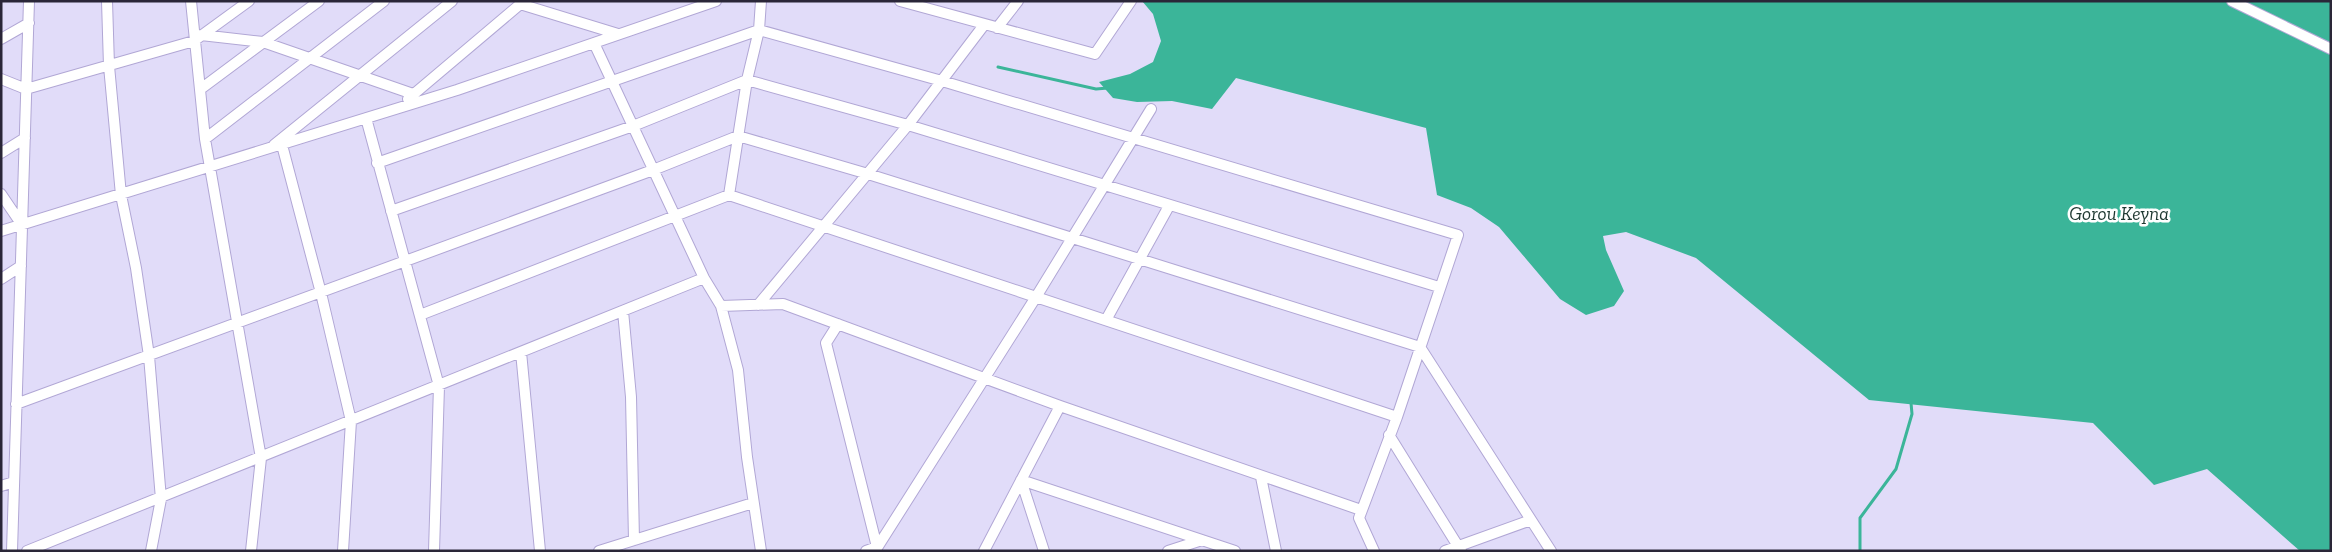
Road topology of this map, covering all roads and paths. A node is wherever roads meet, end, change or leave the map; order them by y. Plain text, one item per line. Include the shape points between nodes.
1 (29, 1) edge
2 (108, 1) edge
3 (191, 1) edge
4 (249, 1) edge
5 (319, 1) edge
6 (384, 1) edge
7 (452, 1) edge
8 (687, 1) edge
9 (716, 1) edge
10 (761, 1) edge
11 (900, 1) edge
12 (933, 1) edge
13 (1018, 1) edge
14 (1131, 1) edge
15 (2232, 1) edge
16 (522, 3) edge
17 (703, 6) junction
18 (927, 9) junction
19 (29, 23) junction
20 (984, 25) junction
21 (997, 28) junction
22 (759, 30) junction
23 (618, 34) junction
24 (198, 38) junction
25 (1, 40) edge
26 (263, 42) junction
27 (594, 42) junction
28 (2331, 49) edge
29 (310, 58) junction
30 (109, 66) junction
31 (360, 76) junction
32 (1, 79) edge
33 (747, 80) junction
34 (611, 81) junction
35 (942, 81) junction
36 (202, 88) junction
37 (26, 89) junction
38 (413, 94) junction
39 (397, 108) junction
40 (1151, 109) dead end
41 (366, 118) junction
42 (908, 125) junction
43 (633, 126) junction
44 (738, 136) junction
45 (25, 138) junction
46 (1133, 138) junction
47 (206, 139) junction
48 (282, 145) junction
49 (270, 149) junction
50 (1, 152) edge
51 (378, 163) junction
52 (210, 166) junction
53 (653, 170) junction
54 (868, 174) junction
55 (1104, 186) junction
56 (1, 194) edge
57 (121, 195) junction
58 (729, 195) junction
59 (1169, 206) junction
60 (391, 211) junction
61 (675, 216) junction
62 (22, 225) junction
63 (825, 227) junction
64 (1, 231) edge
65 (1072, 238) junction
66 (1140, 259) junction
67 (405, 261) junction
68 (21, 266) junction
69 (704, 278) junction
70 (1, 279) edge
71 (1439, 287) junction
72 (321, 293) junction
73 (1036, 297) junction
74 (758, 305) junction
75 (720, 306) junction
76 (623, 311) junction
77 (420, 315) junction
78 (1106, 320) junction
79 (237, 324) junction
80 (838, 324) junction
81 (1420, 347) junction
82 (521, 352) junction
83 (148, 356) junction
84 (983, 378) junction
85 (439, 386) junction
86 (16, 404) junction
87 (1060, 406) junction
88 (1397, 417) junction
89 (351, 421) junction
90 (1389, 435) junction
91 (261, 458) junction
92 (1261, 477) junction
93 (1021, 480) junction
94 (14, 482) junction
95 (1, 486) edge
96 (160, 498) junction
97 (754, 503) junction
98 (1361, 510) junction
99 (1531, 520) junction
100 (634, 540) junction
101 (1202, 540) junction
102 (873, 549) edge
103 (1460, 549) edge
104 (12, 551) edge
105 (27, 551) edge
106 (151, 551) edge
107 (251, 551) edge
108 (344, 551) edge
109 (434, 551) edge
110 (540, 551) edge
111 (599, 551) edge
112 (762, 551) edge
113 (984, 551) edge
114 (1044, 551) edge
115 (1168, 551) edge
116 (1234, 551) edge
117 (1276, 551) edge
118 (1374, 551) edge
119 (1445, 551) edge
120 (1551, 551) edge

1 - 19 street
2 - 30 street
3 - 24 street
4 - 24 street
5 - 26 street
6 - 29 street
7 - 31 street
8 - 17 street
9 - 17 street
10 - 22 street
11 - 18 street
12 - 18 street
13 - 21 street
14 - 21 street via 1094,54
15 - 28 street
16 - 23 street
16 - 38 street
17 - 23 street
18 - 20 street
19 - 25 street
19 - 37 street
20 - 21 street
20 - 35 street
22 - 33 street
22 - 34 street
22 - 35 street
23 - 27 street
24 - 26 street
24 - 30 street
24 - 36 street
26 - 29 street
26 - 36 street
27 - 34 street
27 - 39 street
29 - 31 street
29 - 47 street
30 - 37 street
30 - 57 street
31 - 38 street
31 - 49 street
32 - 37 street
33 - 42 street
33 - 43 street
33 - 44 street
34 - 43 street
34 - 51 street
35 - 42 street
35 - 46 street
36 - 47 street
37 - 45 street
38 - 39 street
39 - 41 street
40 - 46 street
41 - 48 street
41 - 51 street
42 - 54 street
42 - 55 street
43 - 53 street
43 - 60 street
44 - 53 street
44 - 54 street
44 - 58 street
45 - 50 street
45 - 62 street
46 - 55 street
46 - 71 street via 1458,235
47 - 52 street
48 - 49 street
48 - 72 street
49 - 52 street
51 - 60 street
52 - 57 street
52 - 79 street
53 - 61 street
53 - 67 street
54 - 63 street
54 - 65 street
55 - 59 street
55 - 65 street
56 - 62 street
57 - 62 street
57 - 83 street via 136,268
58 - 61 street
58 - 63 street
59 - 66 street
59 - 71 street
60 - 67 street
61 - 69 street
61 - 77 street
62 - 64 street
62 - 68 street
63 - 73 street
63 - 74 street
65 - 66 street
65 - 73 street
66 - 78 street
66 - 81 street
67 - 72 street
67 - 77 street
68 - 70 street
68 - 86 street
69 - 75 street
69 - 76 street
71 - 81 street
72 - 79 street
72 - 89 street
73 - 78 street
73 - 84 street
74 - 75 street
74 - 80 street via 783,304
75 - 97 street via 738,370
76 - 82 street
76 - 100 street via 631,397
77 - 85 street
78 - 88 street
79 - 83 street
79 - 91 street
80 - 84 street
80 - 102 street via 826,343
81 - 88 street
81 - 99 street
82 - 85 street
82 - 110 street
83 - 86 street
83 - 96 street
84 - 87 street
84 - 102 street
85 - 89 street
85 - 109 street
86 - 94 street
87 - 92 street
87 - 93 street
88 - 90 street
89 - 91 street
89 - 108 street
90 - 98 street
90 - 103 street
91 - 96 street
91 - 107 street
92 - 98 street
92 - 117 street
93 - 101 street
93 - 113 street
93 - 114 street
94 - 95 street
94 - 104 street
96 - 105 street
96 - 106 street
97 - 100 street
97 - 112 street
98 - 118 street via 1359,518
99 - 103 street
99 - 120 street
100 - 111 street
101 - 115 street
101 - 116 street
103 - 119 street

